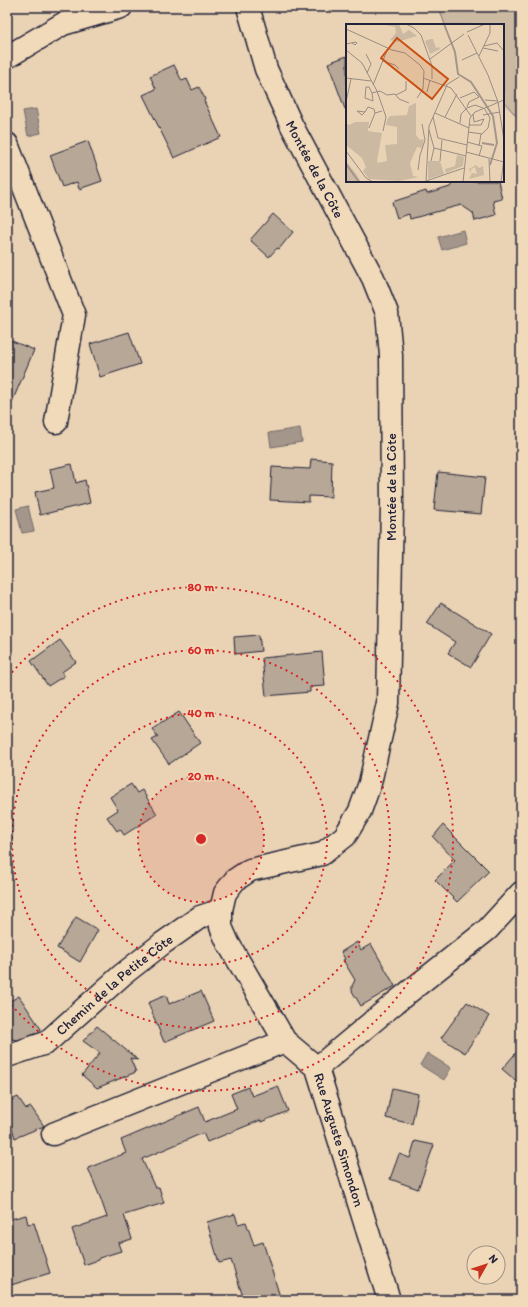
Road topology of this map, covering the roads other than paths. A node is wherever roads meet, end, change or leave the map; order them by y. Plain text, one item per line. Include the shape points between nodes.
1 (121, 7) edge
2 (248, 7) edge
3 (7, 57) edge
4 (7, 144) edge
5 (56, 422) dead end
6 (521, 893) edge
7 (222, 910) junction
8 (286, 1041) junction
9 (7, 1056) edge
10 (317, 1068) junction
11 (53, 1134) dead end
12 (389, 1300) edge

1 - 3 street via 63,24
2 - 7 street, Montée de la Côte via 266,69 292,126 373,278 387,313 391,355 392,498 388,703 370,783 360,811 345,836 322,854 250,870 235,880 228,889
4 - 5 street via 74,315
6 - 10 street via 487,930
7 - 8 street, Rue Auguste Simondon via 221,927 228,943
7 - 9 street, Chemin de la Petite Côte via 200,917 163,943 122,975 46,1043
8 - 10 street, Rue Auguste Simondon
8 - 11 street
10 - 12 street, Rue Auguste Simondon

